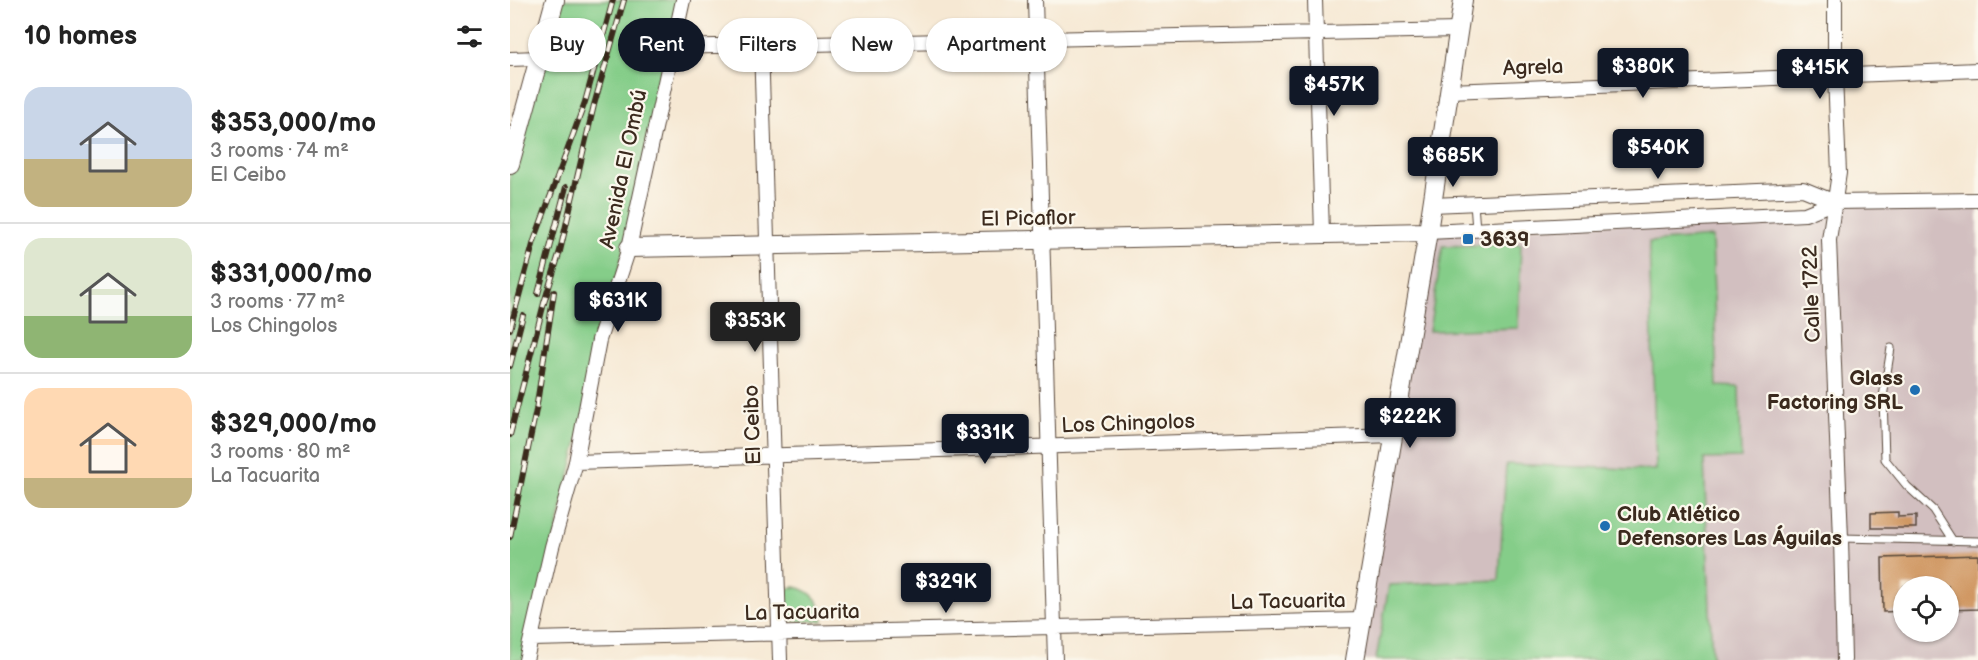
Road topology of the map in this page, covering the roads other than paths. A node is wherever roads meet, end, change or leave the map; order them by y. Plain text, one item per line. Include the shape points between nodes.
1 (555, 0) edge
2 (683, 0) edge
3 (1035, 0) edge
4 (1315, 0) edge
5 (1463, 0) edge
6 (1835, 0) edge
7 (550, 18) edge
8 (678, 18) edge
9 (1035, 18) edge
10 (1458, 30) junction
11 (1316, 33) junction
12 (1067, 38) edge
13 (926, 41) edge
14 (818, 44) edge
15 (528, 58) edge
16 (510, 59) edge
17 (1978, 70) edge
18 (535, 72) edge
19 (666, 72) edge
20 (762, 72) edge
21 (1037, 72) edge
22 (1835, 76) junction
23 (1449, 91) junction
24 (510, 164) edge
25 (1978, 200) edge
26 (1835, 202) junction
27 (1474, 203) junction
28 (1432, 205) junction
29 (1476, 231) junction
30 (1428, 232) junction
31 (1322, 234) junction
32 (1043, 240) junction
33 (767, 245) junction
34 (629, 248) junction
35 (1891, 348) dead end
36 (1394, 435) junction
37 (1049, 447) junction
38 (774, 457) junction
39 (576, 462) junction
40 (1841, 538) junction
41 (1953, 541) junction
42 (1978, 541) edge
43 (1362, 620) junction
44 (1054, 628) junction
45 (779, 634) junction
46 (531, 639) junction
47 (526, 660) edge
48 (780, 660) edge
49 (1055, 660) edge
50 (1355, 660) edge
51 (1844, 660) edge

1 - 7 main road
2 - 8 street, Avenida El Ombú
3 - 9 street
4 - 11 street
5 - 10 main road
6 - 22 street, Calle 1722
10 - 11 street
10 - 23 main road
11 - 12 street
11 - 31 street
13 - 14 street
15 - 16 street
17 - 22 street, Agrela
18 - 24 main road
19 - 34 street, Avenida El Ombú
20 - 33 street, El Ceibo
21 - 32 street
22 - 23 street, Agrela
22 - 26 street, Calle 1722 via 1839,173
23 - 28 main road
25 - 26 street
26 - 27 street via 1803,189
26 - 29 street via 1805,214
26 - 40 street, Calle 1722 via 1829,240
27 - 28 street
27 - 29 lane
28 - 30 main road
29 - 30 street
30 - 31 main road, El Picaflor
30 - 36 main road
31 - 32 main road, El Picaflor
32 - 33 main road, El Picaflor
32 - 37 street
33 - 34 main road, El Picaflor
33 - 38 street, El Ceibo
34 - 39 street, Avenida El Ombú via 599,340
35 - 41 lane via 1883,397 1885,459 1906,486 1933,510
36 - 37 street, Los Chingolos
36 - 43 main road
37 - 38 street, Los Chingolos
37 - 44 street
38 - 39 street, Los Chingolos
38 - 45 street, El Ceibo
39 - 46 street, Avenida El Ombú
40 - 41 lane
40 - 51 street, Calle 1722
41 - 42 lane
43 - 44 street, La Tacuarita
43 - 50 main road
44 - 45 street, La Tacuarita
44 - 49 street
45 - 46 street, La Tacuarita
45 - 48 street, El Ceibo
46 - 47 street, Avenida El Ombú

